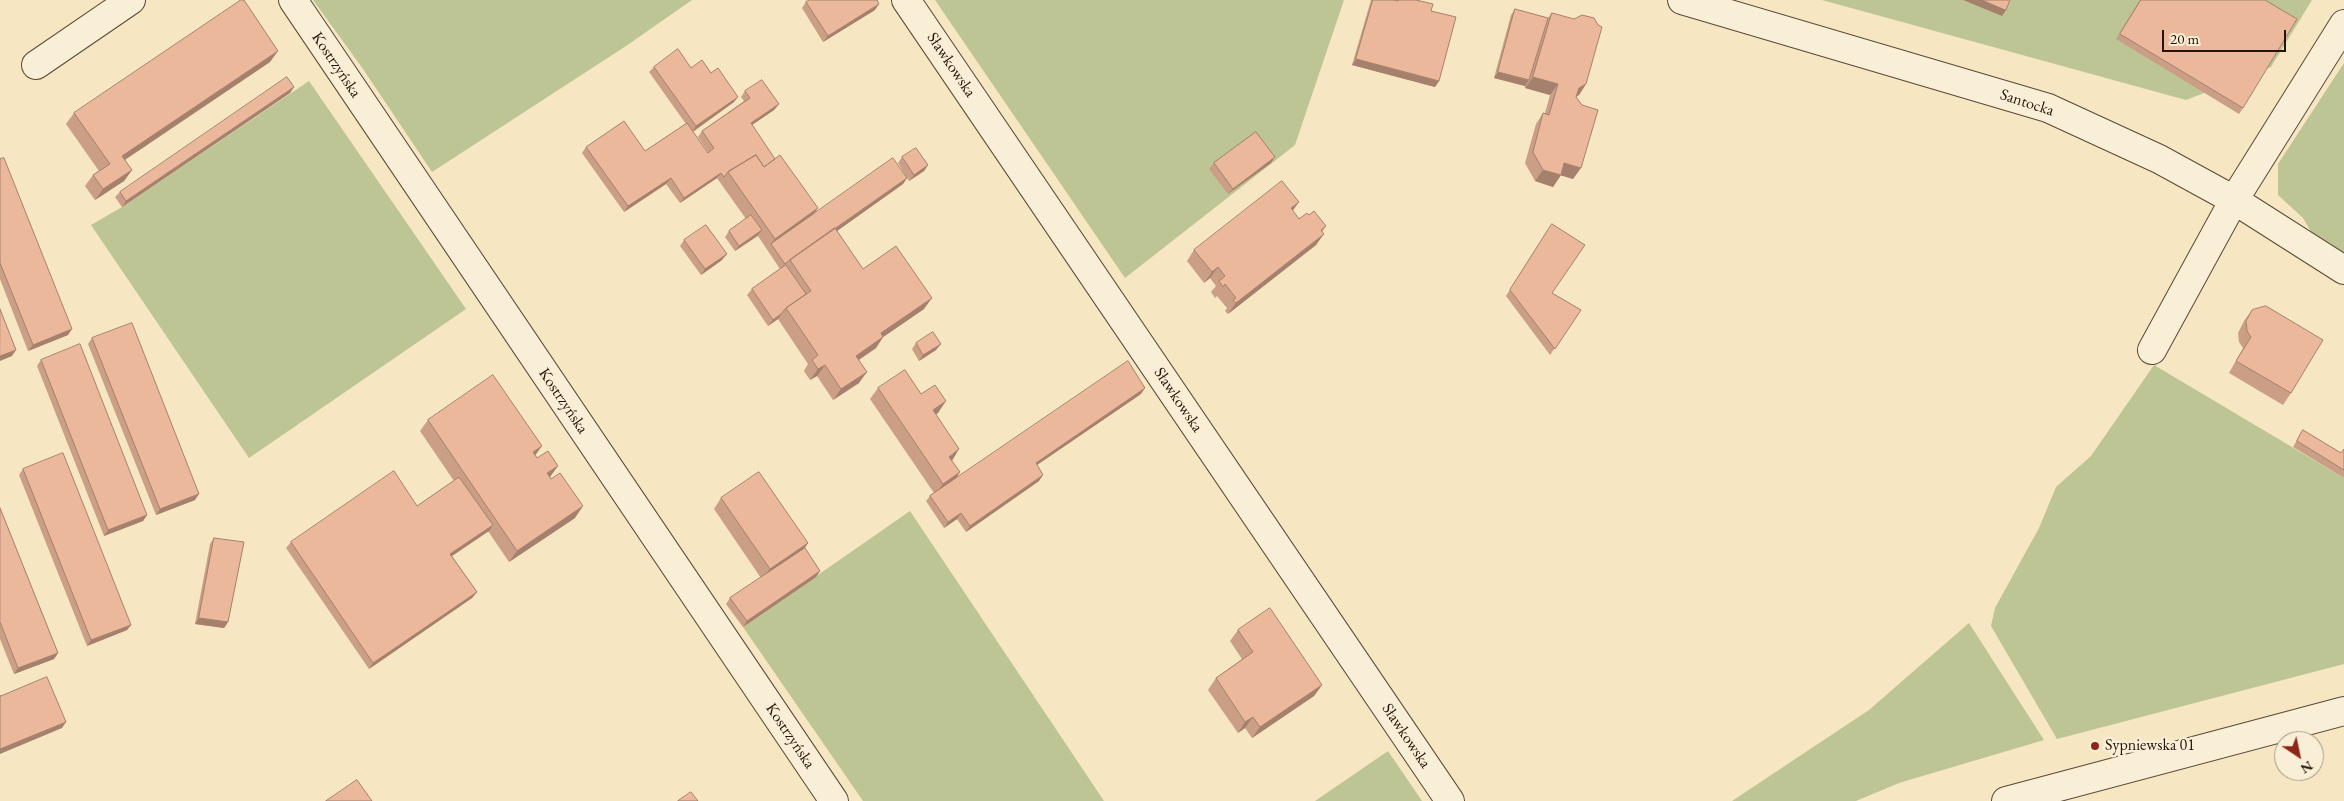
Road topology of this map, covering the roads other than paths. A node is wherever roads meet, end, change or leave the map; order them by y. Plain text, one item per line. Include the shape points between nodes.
1 (131, 0) edge
2 (293, 0) edge
3 (906, 0) edge
4 (1682, 0) edge
5 (2344, 24) edge
6 (36, 65) dead end
7 (2234, 200) junction
8 (2344, 270) edge
9 (2152, 350) dead end
10 (2344, 711) edge
11 (2015, 800) edge
12 (834, 801) edge
13 (1450, 801) edge

1 - 6 street
2 - 12 street, Kostrzyńska
3 - 13 street, Sławkowska
4 - 7 street, Santocka via 2048,108 2159,158
5 - 7 street
7 - 8 street, Santocka
7 - 9 street
10 - 11 street

